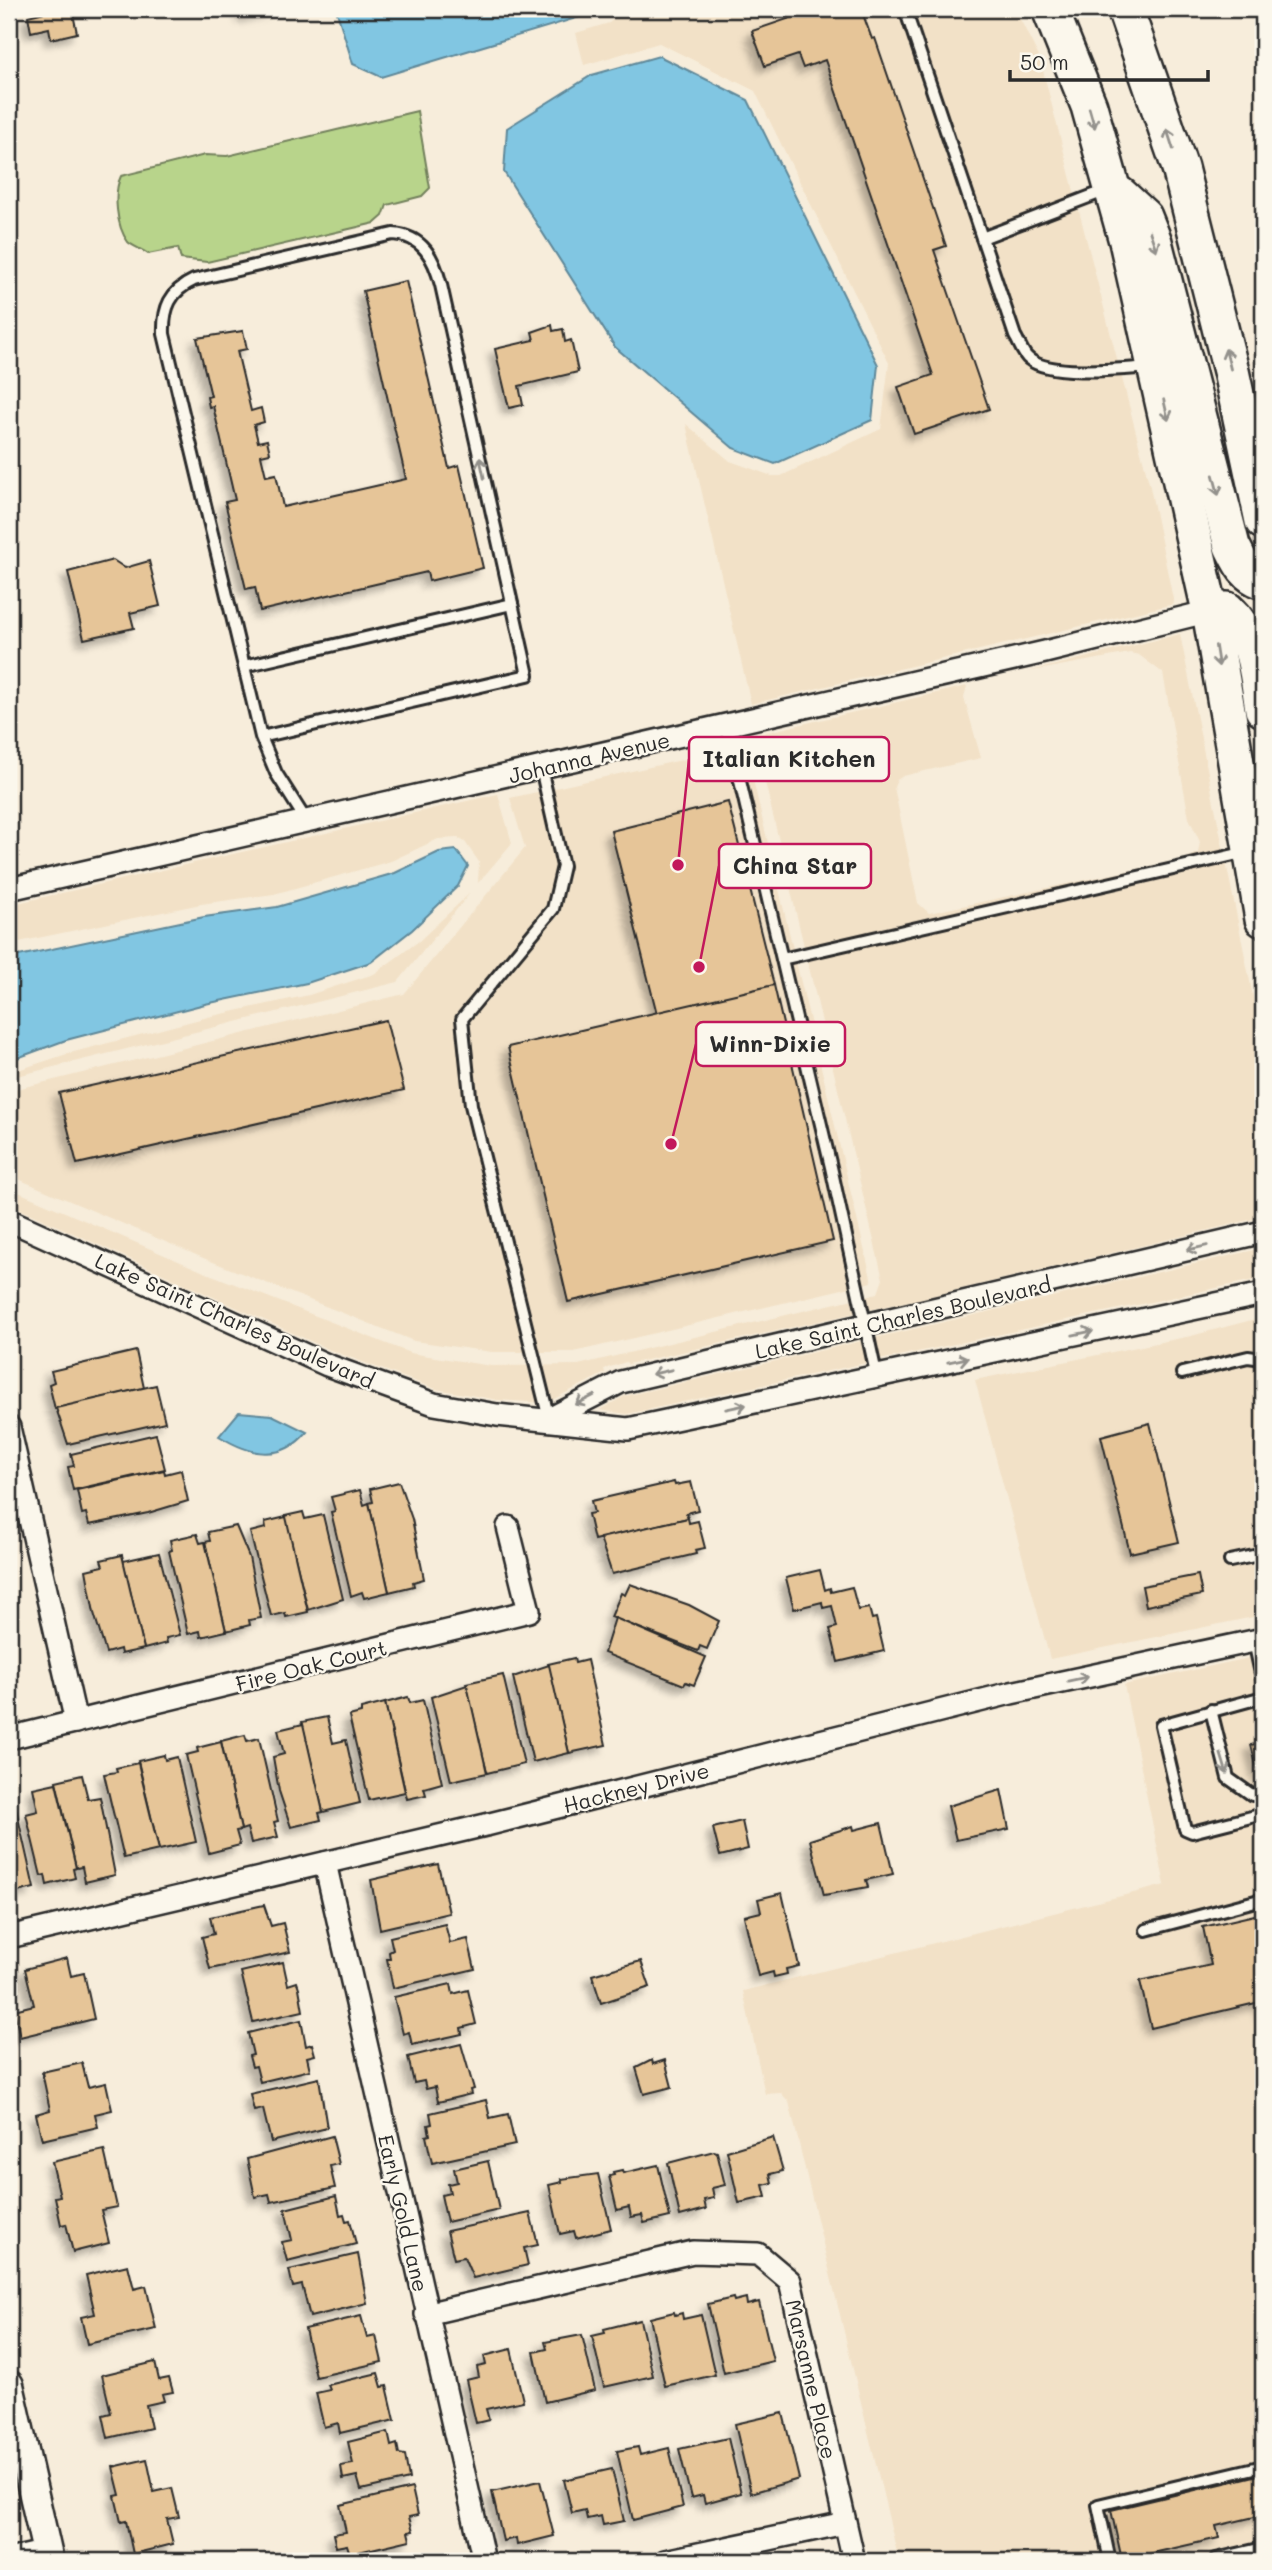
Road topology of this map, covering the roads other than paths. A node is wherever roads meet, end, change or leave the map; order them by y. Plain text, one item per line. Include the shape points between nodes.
1 (905, 9) edge
2 (1050, 9) edge
3 (1125, 9) edge
4 (1112, 188) junction
5 (982, 238) junction
6 (1156, 367) junction
7 (1263, 521) edge
8 (1263, 581) edge
9 (512, 604) junction
10 (1210, 611) junction
11 (244, 666) junction
12 (1263, 709) edge
13 (727, 726) junction
14 (261, 737) junction
15 (541, 768) junction
16 (307, 821) junction
17 (1250, 852) junction
18 (9, 889) edge
19 (1263, 919) edge
20 (782, 959) junction
21 (9, 1220) edge
22 (1263, 1232) edge
23 (1263, 1294) edge
24 (866, 1326) junction
25 (1263, 1359) edge
26 (1182, 1373) dead end
27 (877, 1378) junction
28 (549, 1419) junction
29 (9, 1427) edge
30 (508, 1527) dead end
31 (1263, 1554) edge
32 (1230, 1561) dead end
33 (1259, 1640) edge
34 (1263, 1684) edge
35 (1263, 1697) edge
36 (1210, 1710) junction
37 (76, 1722) junction
38 (9, 1738) edge
39 (1263, 1794) edge
40 (1263, 1814) edge
41 (325, 1863) junction
42 (1263, 1899) edge
43 (1146, 1930) dead end
44 (9, 1937) edge
45 (426, 2314) junction
46 (9, 2385) edge
47 (1263, 2466) edge
48 (845, 2523) junction
49 (1263, 2548) edge
50 (48, 2556) edge
51 (9, 2560) edge
52 (484, 2561) edge
53 (665, 2561) edge
54 (854, 2561) edge
55 (1110, 2561) edge
56 (1213, 2561) edge

1 - 5 lane
2 -> 4 main road via 1089,106
7 -> 3 main road via 1180,168
4 - 5 lane
4 - 6 main road
4 -> 8 main road via 1144,217 1154,242 1232,546 1242,567
5 - 6 lane via 1015,335 1029,359 1045,366 1087,370
6 -> 10 main road
9 - 11 lane
9 -> 11 lane via 434,259 408,235 393,234 194,280 170,298 163,315 163,334
9 - 14 lane via 528,675
10 - 12 main road via 1227,610 1242,624 1252,647
10 - 13 street, Johanna Avenue
10 -> 17 main road
11 - 14 lane
13 - 15 street, Johanna Avenue
13 - 20 lane
14 - 16 lane via 276,773
15 - 16 street, Johanna Avenue
15 - 28 lane via 563,866 552,909 462,1019 471,1104
16 - 18 street, Johanna Avenue
17 - 19 main road
17 - 20 lane
20 - 24 lane
21 - 28 street, Lake Saint Charles Boulevard via 354,1375 434,1404
22 -> 24 street, Lake Saint Charles Boulevard
27 -> 23 street, Lake Saint Charles Boulevard
24 - 27 lane
24 -> 28 street, Lake Saint Charles Boulevard via 621,1382
25 - 26 lane via 1248,1357
28 -> 27 street, Lake Saint Charles Boulevard via 628,1429
29 - 37 street
30 - 37 street, Fire Oak Court via 528,1611
31 - 32 lane
33 - 34 lane
41 -> 33 street, Hackney Drive via 1011,1693
35 - 36 lane
36 -> 39 lane via 1228,1778 1252,1795
36 - 40 lane via 1161,1725 1185,1829 1192,1832
37 - 38 street, Fire Oak Court
41 - 44 street, Hackney Drive
41 - 45 street, Early Gold Lane
42 - 43 lane
45 - 48 street, Marsanne Place via 693,2252 758,2254 789,2281
45 - 52 street, Early Gold Lane
46 - 50 street
47 - 55 lane via 1098,2505
48 - 53 street
48 - 54 street, Marsanne Place
49 - 56 lane
50 - 51 street

